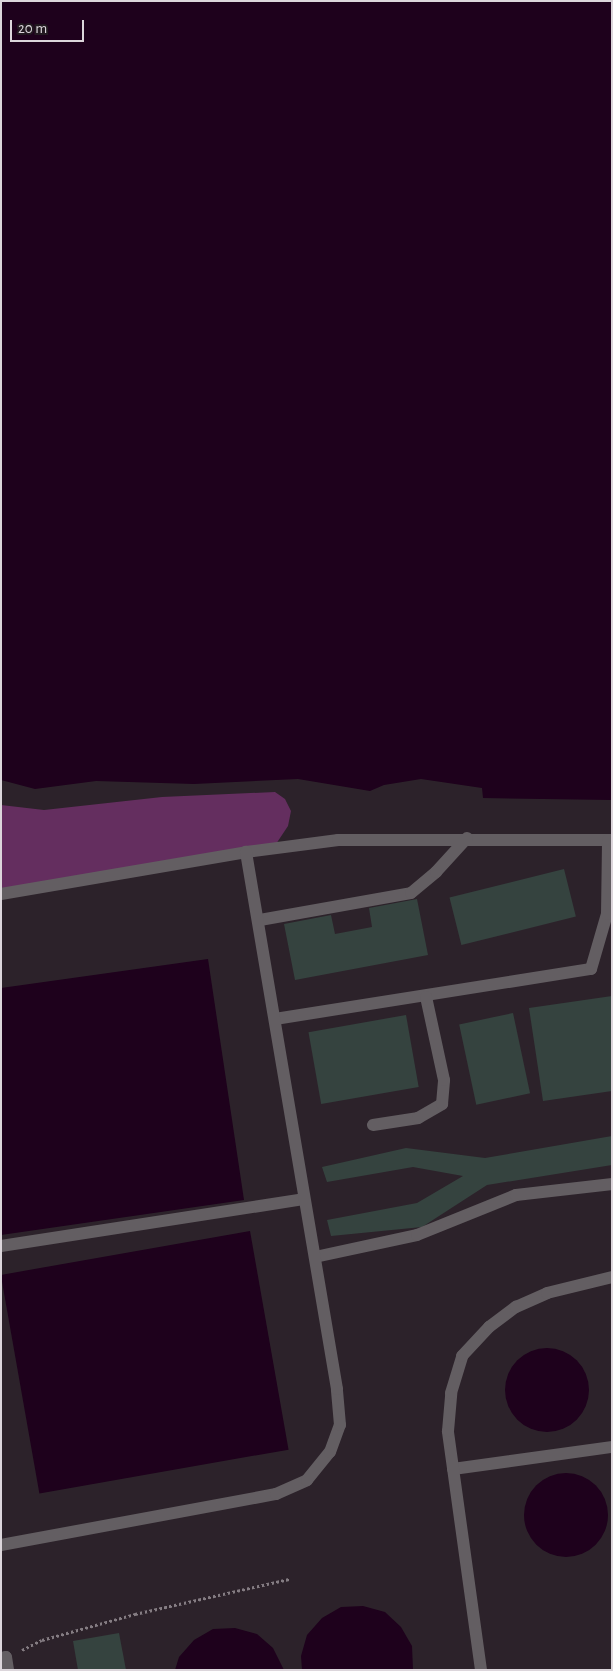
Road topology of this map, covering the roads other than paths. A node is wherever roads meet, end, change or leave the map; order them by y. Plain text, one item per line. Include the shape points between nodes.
1 (467, 838) junction
2 (610, 840) edge
3 (246, 852) junction
4 (1, 894) edge
5 (260, 920) junction
6 (426, 997) junction
7 (275, 1019) junction
8 (372, 1125) dead end
9 (612, 1184) edge
10 (303, 1199) junction
11 (1, 1246) edge
12 (315, 1257) junction
13 (612, 1277) edge
14 (612, 1447) edge
15 (453, 1469) junction
16 (1, 1546) edge
17 (481, 1670) edge

1 - 2 lane
1 - 3 lane via 338,840
1 - 5 lane via 436,872 411,893
2 - 6 lane via 607,914 591,969
3 - 4 lane
3 - 5 lane
5 - 7 lane
6 - 7 lane
6 - 8 lane via 444,1080 442,1104 418,1118
7 - 10 lane
9 - 12 lane via 516,1195 417,1235
10 - 11 lane
10 - 12 lane
12 - 16 lane via 340,1424 330,1452 306,1480 276,1494
13 - 15 lane via 547,1293 516,1307 489,1326 462,1356 450,1393 448,1431
14 - 15 lane
15 - 17 lane

